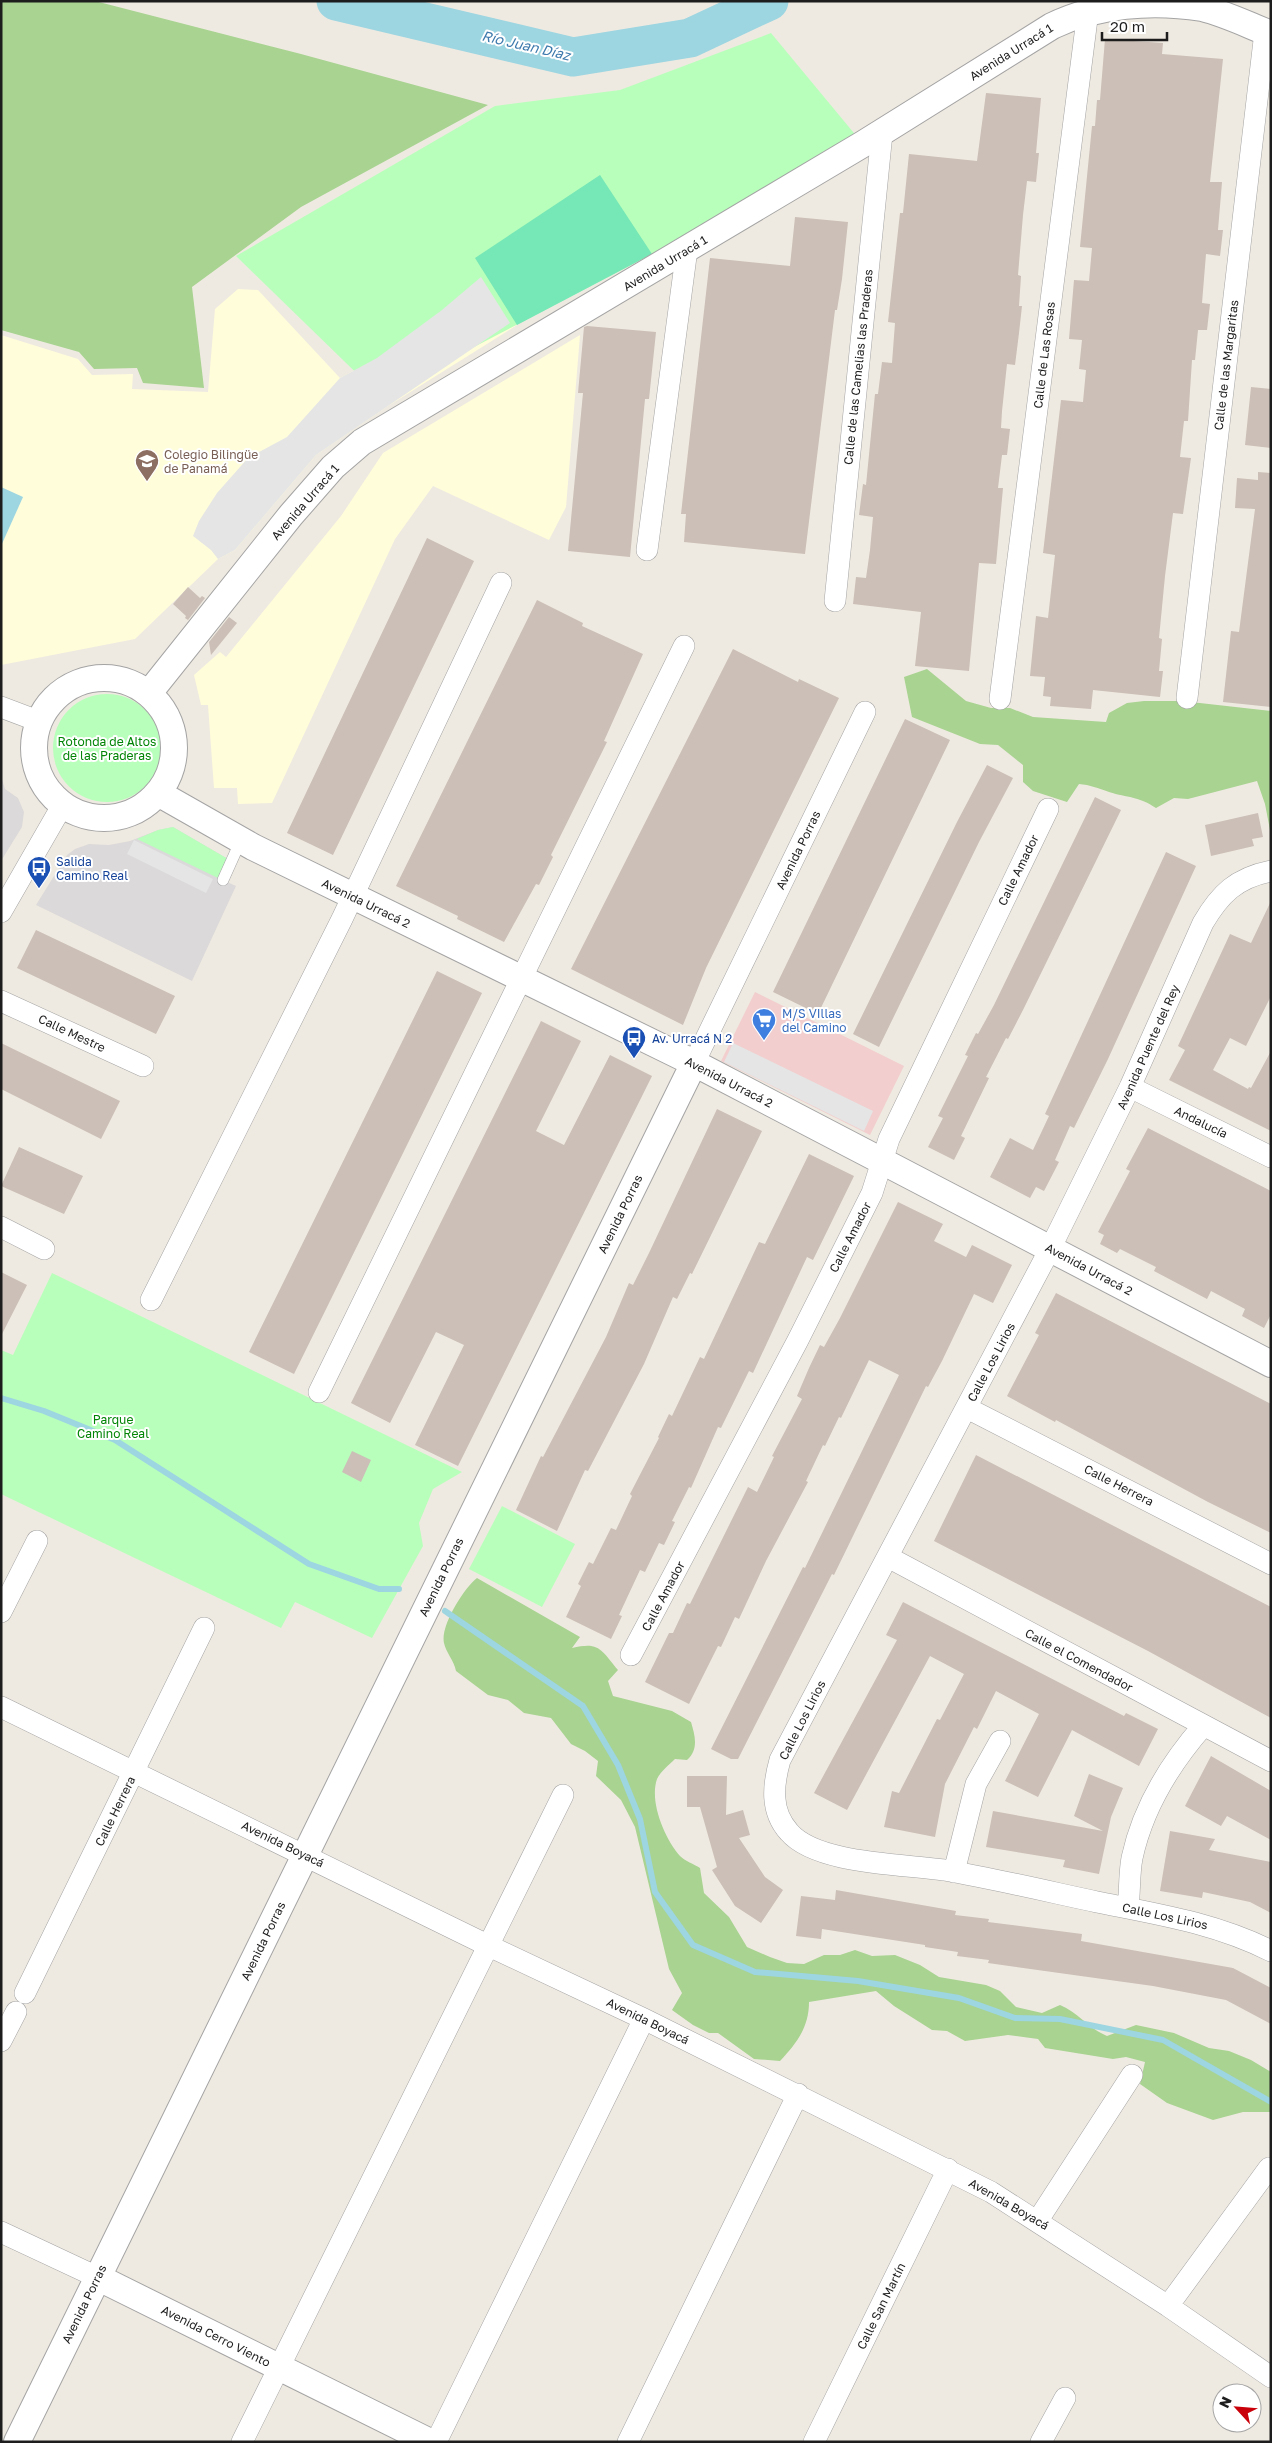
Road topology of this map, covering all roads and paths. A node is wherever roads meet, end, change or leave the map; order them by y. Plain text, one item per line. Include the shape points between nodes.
1 (1088, 11) junction
2 (1268, 33) edge
3 (882, 133) junction
4 (687, 249) junction
5 (647, 550) dead end
6 (501, 583) dead end
7 (835, 601) dead end
8 (684, 646) dead end
9 (149, 693) junction
10 (1187, 698) dead end
11 (1000, 699) dead end
12 (1, 707) edge
13 (865, 712) dead end
14 (38, 721) junction
15 (158, 793) junction
16 (62, 806) junction
17 (1048, 809) dead end
18 (240, 840) junction
19 (1271, 871) edge
20 (223, 880) dead end
21 (352, 897) junction
22 (1, 912) edge
23 (522, 979) junction
24 (1, 1001) edge
25 (694, 1063) junction
26 (142, 1066) dead end
27 (1130, 1087) junction
28 (1271, 1157) edge
29 (883, 1162) junction
30 (1, 1227) edge
31 (44, 1249) dead end
32 (1050, 1250) junction
33 (151, 1300) dead end
34 (1271, 1364) edge
35 (319, 1392) dead end
36 (966, 1408) junction
37 (37, 1541) dead end
38 (888, 1557) junction
39 (1271, 1564) edge
40 (1, 1612) edge
41 (204, 1628) dead end
42 (631, 1656) dead end
43 (1, 1707) edge
44 (1203, 1726) junction
45 (1000, 1741) dead end
46 (1271, 1761) edge
47 (134, 1771) junction
48 (563, 1795) dead end
49 (305, 1855) junction
50 (954, 1872) junction
51 (1128, 1908) junction
52 (487, 1946) junction
53 (1271, 1952) edge
54 (644, 2019) junction
55 (1, 2041) edge
56 (1132, 2075) dead end
57 (798, 2094) junction
58 (1269, 2168) dead end
59 (948, 2169) junction
60 (1038, 2220) junction
61 (1, 2232) edge
62 (97, 2277) junction
63 (1168, 2306) junction
64 (278, 2368) junction
65 (1271, 2377) edge
66 (1065, 2398) dead end
67 (17, 2442) edge
68 (242, 2442) edge
69 (430, 2442) edge
70 (436, 2442) edge
71 (628, 2442) edge
72 (814, 2442) edge
73 (1041, 2442) edge

1 - 2 street, Avenida Urracá 1 via 1143,3 1201,8
1 - 3 street, Avenida Urracá 1 via 1052,26
1 - 11 street, Calle de Las Rosas
2 - 10 street, Calle de las Margaritas
3 - 4 street, Avenida Urracá 1
3 - 7 street, Calle de las Camelias las Praderas
4 - 5 street
4 - 9 street, Avenida Urracá 1 via 362,442 333,467 292,515
6 - 21 street
8 - 23 street
9 - 14 street via 131,682 110,677 88,678 68,687 51,701
9 - 15 street via 164,710 172,730 174,753 170,774
12 - 14 street
13 - 25 street, Avenida Porras
14 - 16 street via 33,748 38,776 48,793
15 - 16 street via 136,810 102,819 81,815
15 - 18 street, Avenida Urracá 2
16 - 22 street
17 - 29 street, Calle Amador via 889,1139
18 - 20 lane
18 - 21 street, Avenida Urracá 2
19 - 27 street, Avenida Puente del Rey via 1255,874 1233,885 1216,901 1203,923
21 - 23 street, Avenida Urracá 2
21 - 33 street
23 - 25 street, Avenida Urracá 2
23 - 35 street
24 - 26 street, Calle Mestre
25 - 29 street, Avenida Urracá 2
25 - 49 street, Avenida Porras
27 - 28 street, Andalucía
27 - 32 street, Avenida Puente del Rey
29 - 32 street, Avenida Urracá 2
29 - 42 street, Calle Amador via 872,1193 798,1340
30 - 31 street
32 - 34 street, Avenida Urracá 2
32 - 36 street, Calle Los Lirios
36 - 38 street, Calle Los Lirios
36 - 39 street, Calle Herrera
37 - 40 street
38 - 44 street, Calle el Comendador
38 - 50 street, Calle Los Lirios via 780,1760 774,1782 774,1800 789,1833 805,1845 827,1854
41 - 47 street, Calle Herrera
43 - 47 street, Avenida Boyacá
44 - 46 street, Calle el Comendador
44 - 51 street via 1178,1755 1157,1788 1132,1859
45 - 50 street via 976,1784
47 - 49 street, Avenida Boyacá
47 - 55 street, Calle Herrera
48 - 52 street
49 - 52 street, Avenida Boyacá
49 - 62 street, Avenida Porras
50 - 51 street, Calle Los Lirios
51 - 53 street, Calle Los Lirios via 1217,1928
52 - 54 street, Avenida Boyacá
52 - 64 street
54 - 57 street, Avenida Boyacá
54 - 70 street
56 - 60 street
57 - 59 street, Avenida Boyacá
57 - 71 street
58 - 63 street
59 - 60 street, Avenida Boyacá
59 - 72 street, Calle San Martín
60 - 63 street, Avenida Boyacá
61 - 62 street, Avenida Cerro Viento
62 - 64 street, Avenida Cerro Viento
62 - 67 street, Avenida Porras
63 - 65 street, Avenida Boyacá
64 - 68 street
64 - 69 street, Avenida Cerro Viento
66 - 73 street

